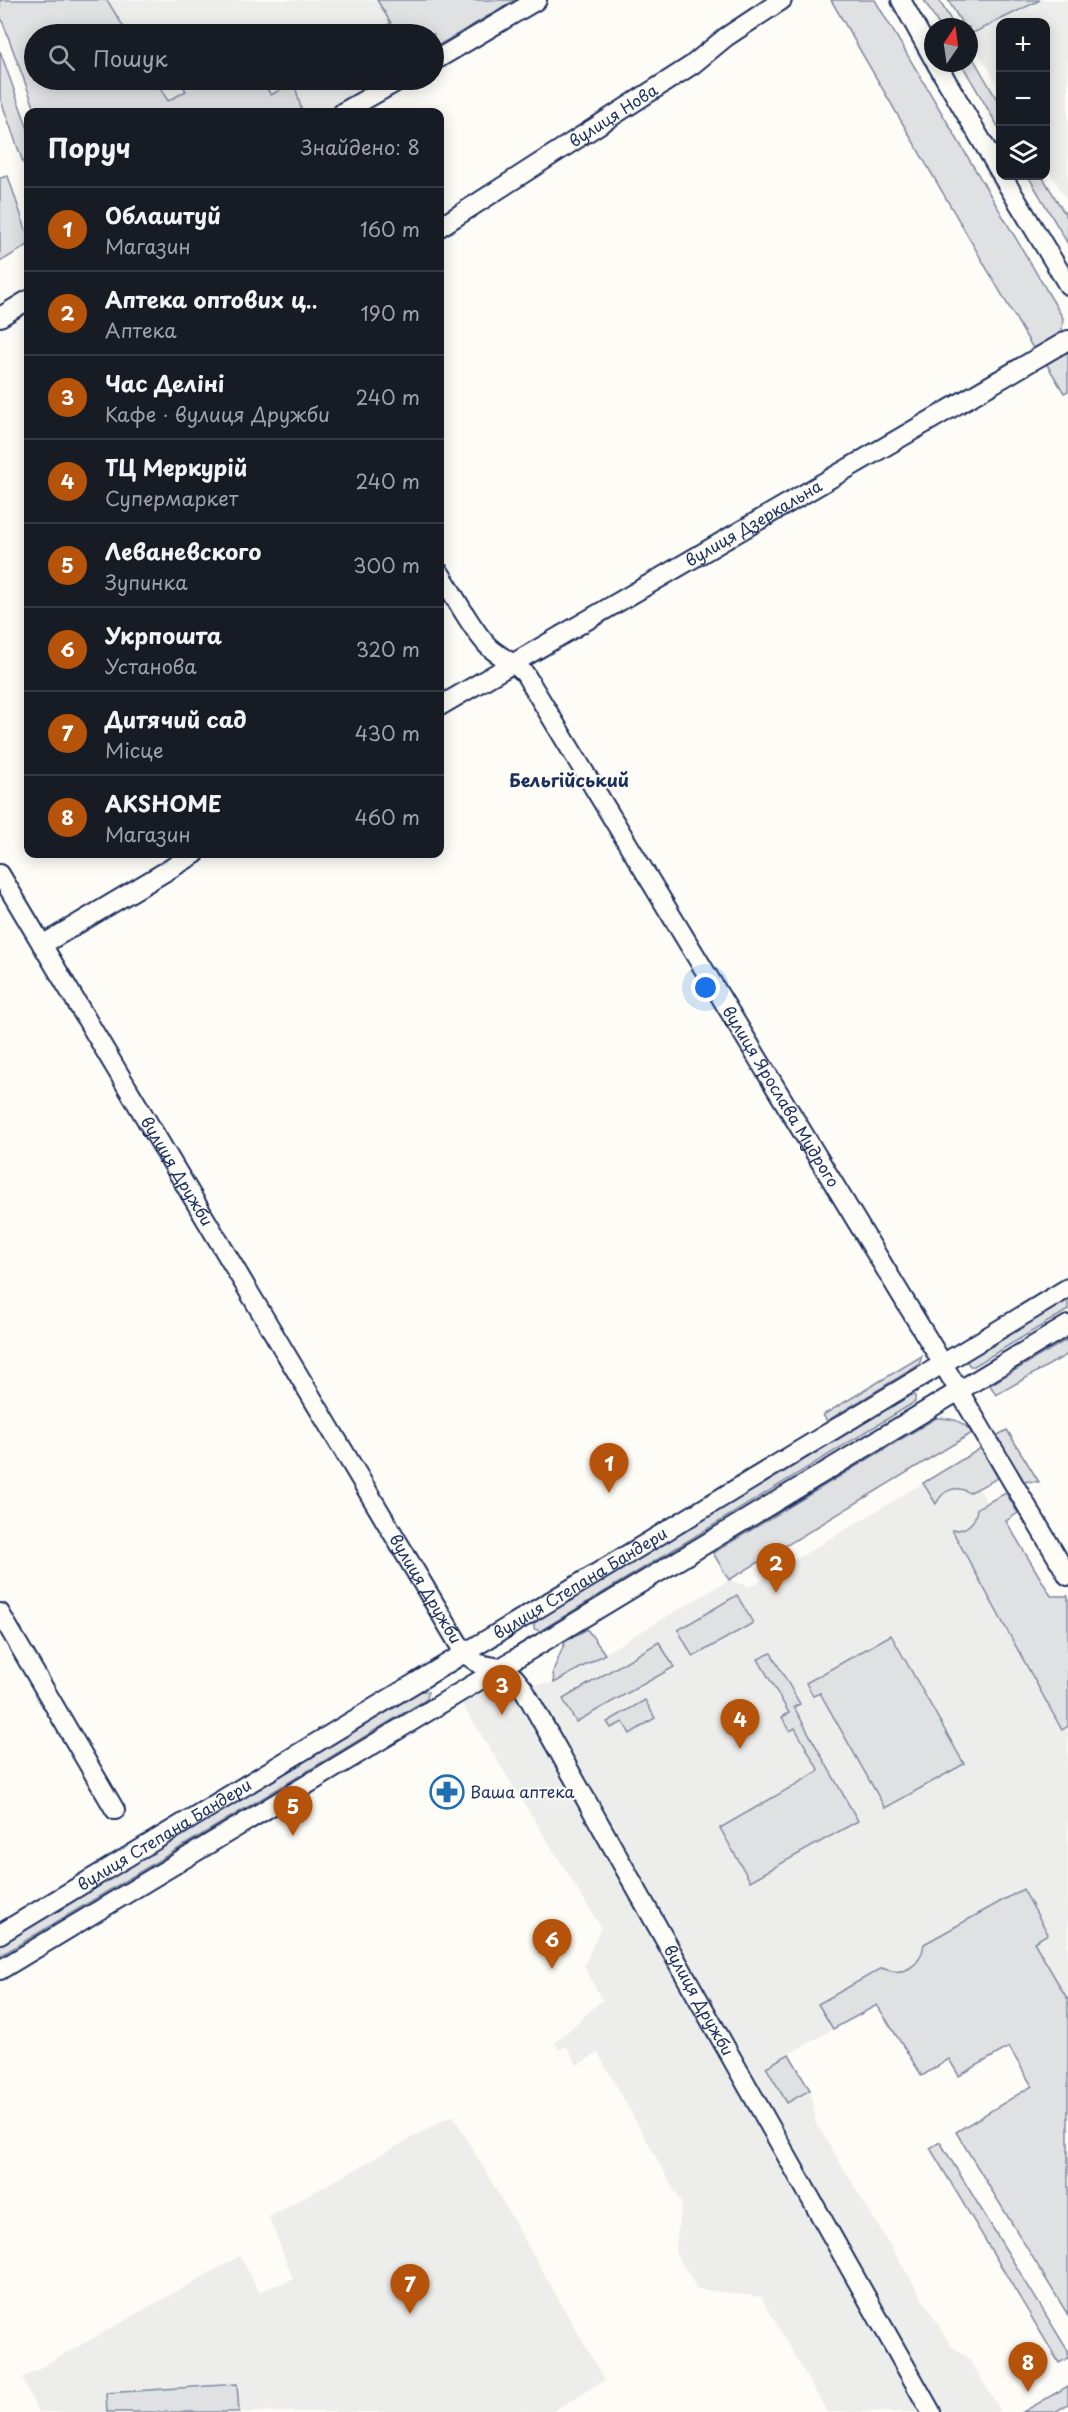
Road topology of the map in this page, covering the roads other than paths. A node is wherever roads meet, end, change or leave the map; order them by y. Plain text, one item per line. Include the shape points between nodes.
1 (537, 0) edge
2 (782, 0) edge
3 (901, 0) edge
4 (924, 42) edge
5 (444, 55) edge
6 (941, 72) edge
7 (382, 90) edge
8 (351, 108) edge
9 (996, 165) edge
10 (1005, 180) edge
11 (444, 224) edge
12 (1068, 285) edge
13 (24, 302) edge
14 (0, 317) edge
15 (1068, 340) edge
16 (444, 579) edge
17 (512, 663) junction
18 (444, 704) edge
19 (188, 858) edge
20 (0, 874) edge
21 (42, 945) junction
22 (1068, 1288) edge
23 (1068, 1325) edge
24 (943, 1364) junction
25 (958, 1391) junction
26 (1068, 1576) edge
27 (0, 1613) edge
28 (464, 1653) junction
29 (501, 1668) junction
30 (115, 1810) dead end
31 (0, 1934) edge
32 (0, 1970) edge
33 (931, 2412) edge

1 - 5 street
2 - 11 street, вулиця Нова via 692,65
3 - 4 street
6 - 9 street
7 - 8 street
10 - 12 street
13 - 14 street
15 - 17 street, вулиця Дзеркальна
16 - 17 street, вулиця Ярослава Мудрого via 483,640
17 - 18 street, вулиця Дзеркальна
17 - 24 street, вулиця Ярослава Мудрого via 525,674
19 - 21 street
20 - 21 street, вулиця Дружби
21 - 28 street, вулиця Дружби
22 - 24 street, вулиця Степана Бандери
23 - 25 street, вулиця Степана Бандери
24 - 25 street, вулиця Ярослава Мудрого
24 - 28 street, вулиця Степана Бандери
25 - 26 street, вулиця Ярослава Мудрого
25 - 29 street, вулиця Степана Бандери
27 - 30 street
28 - 29 street, вулиця Дружби via 479,1664
28 - 31 street, вулиця Степана Бандери
29 - 32 street, вулиця Степана Бандери
29 - 33 street, вулиця Дружби via 523,1688

